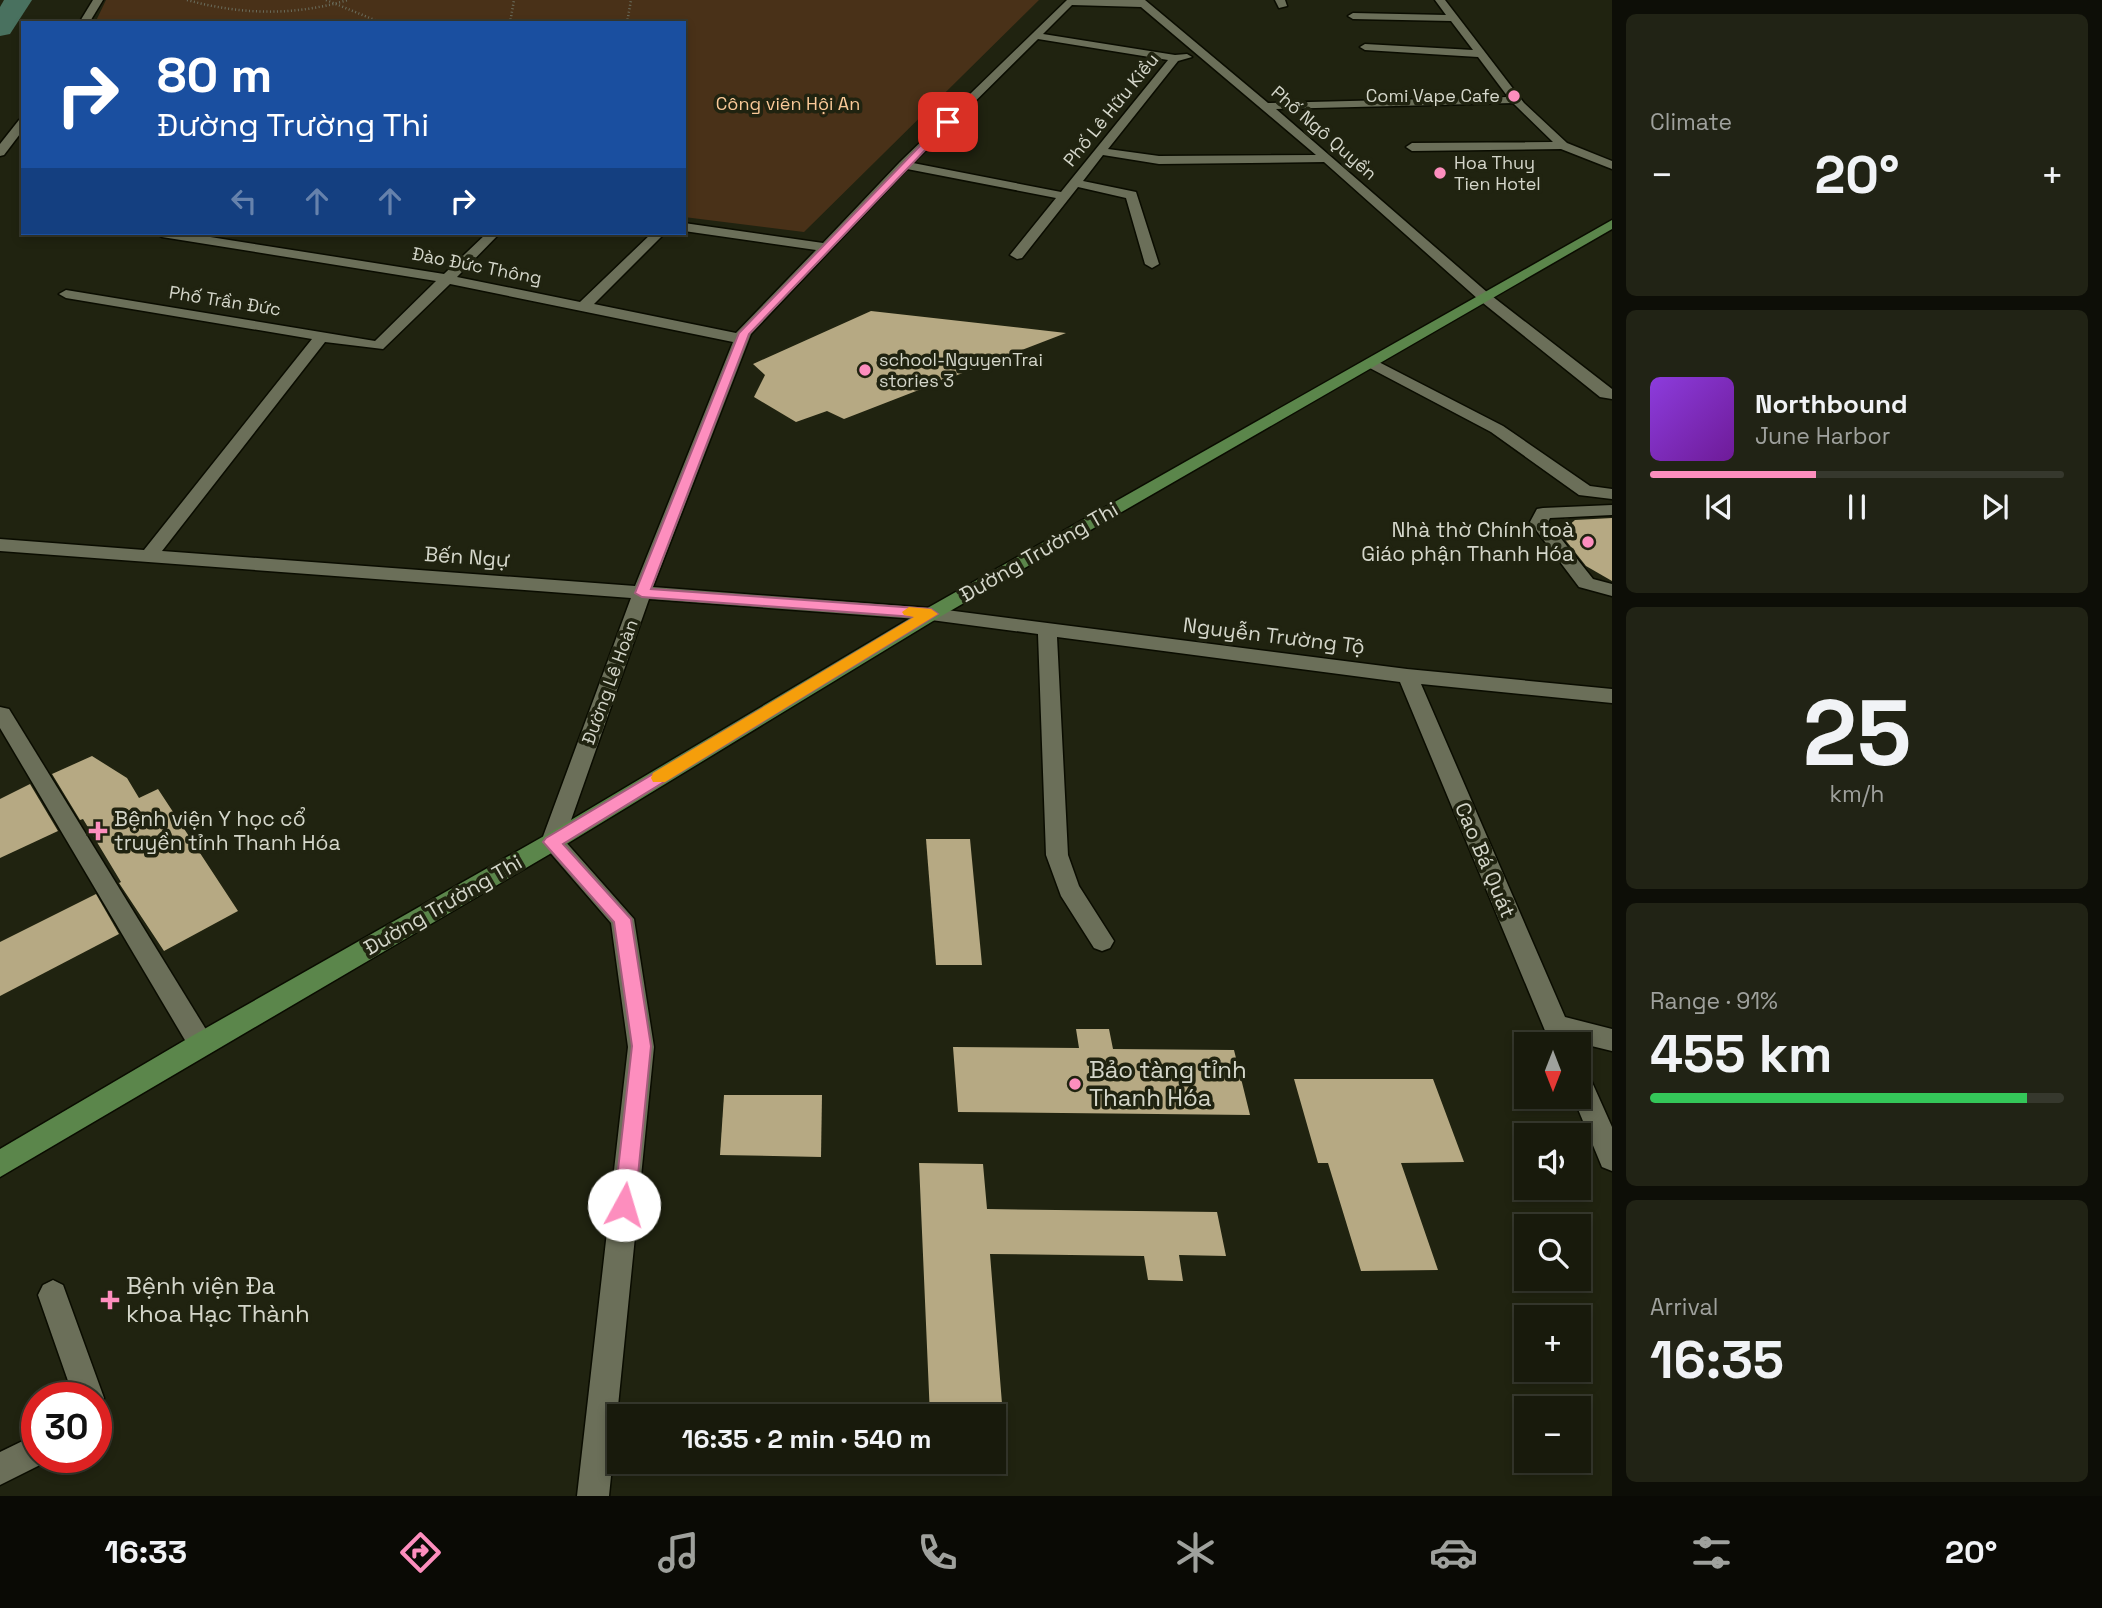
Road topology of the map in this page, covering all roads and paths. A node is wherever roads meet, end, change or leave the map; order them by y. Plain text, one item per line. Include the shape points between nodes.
1 (98, 0) edge
2 (187, 0) edge
3 (326, 0) edge
4 (348, 0) edge
5 (514, 0) edge
6 (631, 0) edge
7 (1440, 0) edge
8 (1072, 1) edge
9 (1142, 2) edge
10 (334, 5) junction
11 (1353, 16) dead end
12 (1453, 18) junction
13 (85, 21) edge
14 (377, 21) edge
15 (510, 21) edge
16 (627, 21) edge
17 (1037, 36) junction
18 (1365, 47) dead end
19 (1481, 54) junction
20 (1207, 56) junction
21 (1175, 58) junction
22 (1516, 100) junction
23 (1267, 106) junction
24 (17, 141) edge
25 (1563, 145) junction
26 (1412, 148) dead end
27 (1100, 151) junction
28 (0, 152) edge
29 (1328, 159) junction
30 (904, 165) junction
31 (1612, 165) edge
32 (1074, 183) junction
33 (1064, 196) junction
34 (1612, 223) edge
35 (686, 227) edge
36 (174, 235) edge
37 (492, 235) edge
38 (657, 235) edge
39 (826, 247) junction
40 (1017, 255) dead end
41 (1152, 264) dead end
42 (449, 279) junction
43 (66, 294) dead end
44 (1483, 296) junction
45 (584, 306) junction
46 (322, 336) junction
47 (742, 339) junction
48 (1371, 363) junction
49 (1612, 394) edge
50 (1612, 494) edge
51 (1612, 510) edge
52 (0, 545) edge
53 (149, 556) junction
54 (1612, 590) edge
55 (642, 593) junction
56 (931, 614) junction
57 (1047, 630) junction
58 (1407, 676) junction
59 (1612, 696) edge
60 (2, 714) dead end
61 (552, 842) junction
62 (1102, 941) dead end
63 (1559, 1032) edge
64 (1591, 1038) edge
65 (1612, 1040) edge
66 (201, 1044) junction
67 (1591, 1107) edge
68 (1610, 1148) edge
69 (0, 1164) edge
70 (53, 1295) dead end
71 (83, 1382) edge
72 (21, 1458) edge
73 (0, 1469) edge
74 (593, 1496) edge

1 - 13 street
2 - 10 path via 272,13
3 - 10 path
4 - 10 path
5 - 15 path
6 - 16 path
7 - 12 street
8 - 9 street
8 - 17 street, Đường Lê Hoàn
9 - 20 street, Phố Ngô Quyền
10 - 14 path
11 - 12 street
12 - 19 street
17 - 21 street
17 - 30 street, Đường Lê Hoàn
18 - 19 street
19 - 22 street
20 - 21 street
20 - 23 street, Phố Ngô Quyền
21 - 27 street, Phố Lê Hữu Kiều
22 - 23 street
22 - 25 street
23 - 29 street, Phố Ngô Quyền
24 - 28 street
25 - 26 street
25 - 31 street
27 - 29 street via 1159,160
27 - 32 street, Phố Lê Hữu Kiều
29 - 44 street, Phố Ngô Quyền
30 - 33 street
30 - 39 street, Đường Lê Hoàn
32 - 33 street, Phố Lê Hữu Kiều
32 - 41 street via 1132,195
33 - 40 street, Phố Lê Hữu Kiều
34 - 44 main road, Đường Trường Thi
35 - 39 street
36 - 42 street, Đào Đức Thông
37 - 42 street
38 - 45 street
39 - 47 street, Đường Lê Hoàn
42 - 45 street, Đào Đức Thông
42 - 46 street, Phố Trần Đức via 378,346
43 - 46 street, Phố Trần Đức
44 - 48 main road, Đường Trường Thi
44 - 49 street, Phố Ngô Quyền via 1606,394
45 - 47 street, Đào Đức Thông
46 - 53 street
47 - 55 street, Đường Lê Hoàn
48 - 50 street via 1497,429 1585,491
48 - 56 main road, Đường Trường Thi
51 - 54 street via 1556,510 1542,513 1539,522 1586,583
52 - 53 street, Bến Ngự
53 - 55 street, Bến Ngự
55 - 56 street, Bến Ngự
55 - 61 street, Đường Lê Hoàn
56 - 57 street, Nguyễn Trường Tộ
56 - 61 main road, Đường Trường Thi
57 - 58 street, Nguyễn Trường Tộ
57 - 62 street via 1057,855 1069,889
58 - 59 street, Nguyễn Trường Tộ
58 - 63 street, Cao Bá Quát
60 - 66 street
61 - 66 main road, Đường Trường Thi
61 - 74 street via 622,919 641,1046
64 - 65 street
66 - 69 main road, Đường Trường Thi
67 - 68 street
70 - 71 street
72 - 73 street

